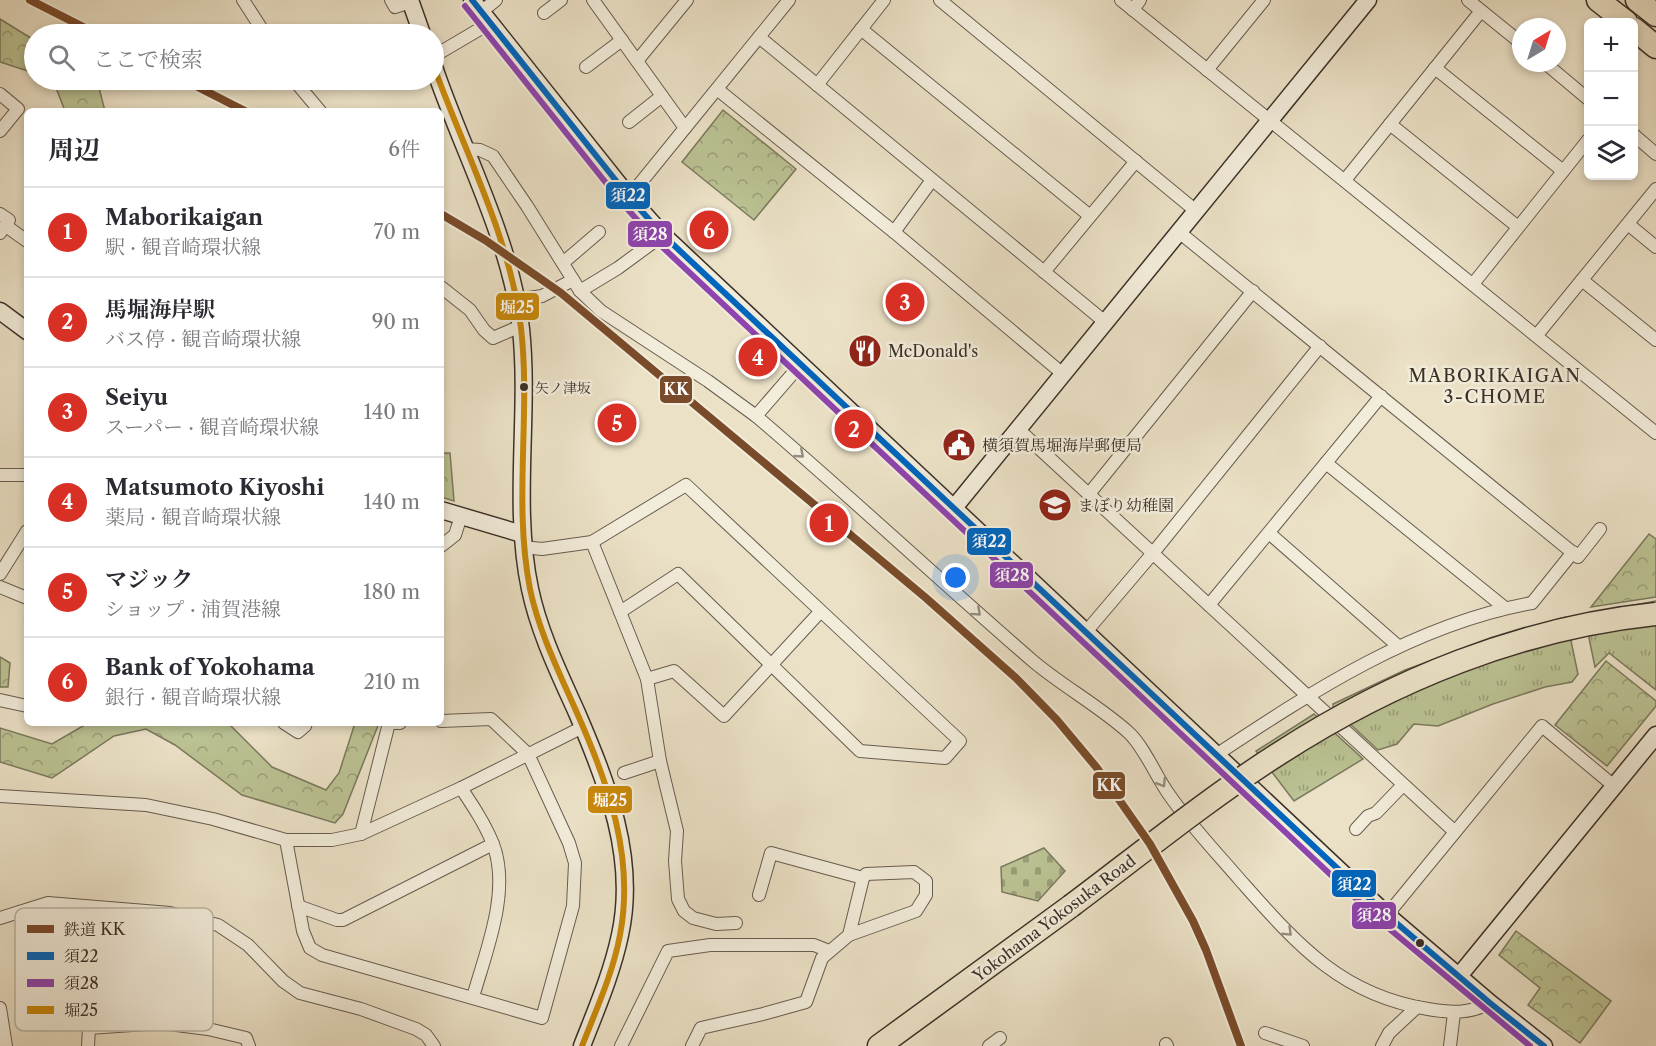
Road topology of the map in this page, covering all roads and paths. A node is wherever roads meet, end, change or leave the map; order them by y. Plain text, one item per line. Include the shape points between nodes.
1 (243, 0) edge
2 (391, 0) edge
3 (496, 0) edge
4 (561, 0) edge
5 (593, 0) edge
6 (687, 0) edge
7 (789, 0) edge
8 (884, 0) edge
9 (940, 0) edge
10 (1121, 0) edge
11 (1264, 0) edge
12 (1368, 0) edge
13 (1468, 0) edge
14 (1598, 0) edge
15 (1637, 0) edge
16 (410, 1) edge
17 (1137, 5) edge
18 (1481, 11) junction
19 (481, 12) edge
20 (543, 13) dead end
21 (1656, 15) edge
22 (1621, 18) edge
23 (259, 24) edge
24 (418, 24) edge
25 (861, 29) junction
26 (1638, 32) edge
27 (759, 37) junction
28 (1512, 37) edge
29 (622, 40) junction
30 (444, 47) edge
31 (1656, 47) edge
32 (638, 61) junction
33 (586, 67) dead end
34 (1435, 68) junction
35 (1207, 70) junction
36 (1556, 72) edge
37 (817, 85) junction
38 (717, 89) junction
39 (304, 90) edge
40 (443, 90) edge
41 (0, 94) edge
42 (662, 96) junction
43 (1584, 96) edge
44 (319, 108) edge
45 (1270, 121) junction
46 (629, 122) dead end
47 (1390, 124) junction
48 (685, 128) junction
49 (0, 131) edge
50 (1638, 138) edge
51 (1584, 145) edge
52 (466, 149) junction
53 (1656, 154) edge
54 (1136, 161) junction
55 (1563, 171) junction
56 (933, 180) junction
57 (1345, 180) junction
58 (1656, 189) edge
59 (628, 197) junction
60 (1196, 211) junction
61 (0, 214) edge
62 (1090, 216) junction
63 (1628, 224) junction
64 (1518, 227) junction
65 (3, 229) edge
66 (599, 232) dead end
67 (894, 232) junction
68 (1179, 232) junction
69 (663, 235) junction
70 (24, 240) edge
71 (1656, 246) edge
72 (564, 262) junction
73 (1044, 272) junction
74 (1582, 280) junction
75 (1473, 284) junction
76 (577, 285) junction
77 (444, 289) edge
78 (1252, 291) junction
79 (516, 300) junction
80 (0, 311) edge
81 (1105, 322) junction
82 (521, 326) junction
83 (24, 329) edge
84 (1537, 335) junction
85 (1656, 340) edge
86 (1320, 346) junction
87 (801, 364) junction
88 (1063, 374) junction
89 (1381, 396) junction
90 (756, 416) junction
91 (1018, 429) junction
92 (1656, 433) edge
93 (1326, 463) junction
94 (0, 475) edge
95 (24, 475) edge
96 (1089, 494) junction
97 (954, 509) junction
98 (444, 511) edge
99 (461, 516) junction
100 (1600, 529) dead end
101 (1269, 533) junction
102 (24, 536) edge
103 (523, 540) junction
104 (592, 542) junction
105 (444, 544) edge
106 (1573, 552) junction
107 (1153, 553) junction
108 (0, 574) edge
109 (0, 587) edge
110 (24, 597) edge
111 (1209, 605) junction
112 (1505, 608) junction
113 (620, 612) junction
114 (820, 612) junction
115 (1656, 614) edge
116 (1656, 622) edge
117 (1085, 633) junction
118 (1398, 646) junction
119 (771, 665) junction
120 (647, 679) junction
121 (1307, 696) junction
122 (0, 700) edge
123 (24, 705) edge
124 (444, 721) edge
125 (289, 726) edge
126 (305, 726) edge
127 (388, 726) edge
128 (583, 727) junction
129 (1656, 735) edge
130 (528, 754) junction
131 (1216, 755) junction
132 (660, 761) junction
133 (624, 773) dead end
134 (1403, 784) junction
135 (1614, 786) junction
136 (461, 788) junction
137 (0, 796) edge
138 (1356, 829) dead end
139 (1455, 832) junction
140 (361, 834) junction
141 (286, 840) junction
142 (493, 844) junction
143 (863, 878) junction
144 (759, 895) dead end
145 (298, 906) junction
146 (32, 908) edge
147 (109, 908) edge
148 (1074, 909) junction
149 (15, 913) edge
150 (1387, 915) junction
151 (0, 918) edge
152 (706, 922) junction
153 (736, 923) dead end
154 (213, 924) edge
155 (849, 935) junction
156 (710, 945) junction
157 (829, 951) junction
158 (1459, 976) junction
159 (474, 997) junction
160 (1490, 1003) junction
161 (1417, 1007) junction
162 (0, 1008) edge
163 (1454, 1013) junction
164 (213, 1030) edge
165 (89, 1031) edge
166 (1264, 1033) dead end
167 (1000, 1038) dead end
168 (6, 1046) edge
169 (88, 1046) edge
170 (249, 1046) edge
171 (434, 1046) edge
172 (582, 1046) edge
173 (621, 1046) edge
174 (692, 1046) edge
175 (879, 1046) edge
176 (894, 1046) edge
177 (989, 1046) edge
178 (1303, 1046) edge
179 (1382, 1046) edge
180 (1450, 1046) edge
181 (1544, 1046) edge

1 - 23 street
2 - 16 street via 395,7
3 - 19 street
4 - 20 street
5 - 29 street
6 - 32 street
7 - 27 street
8 - 25 street
9 - 54 street
10 - 17 street
11 - 35 street
12 - 45 main road
13 - 18 street
14 - 22 highway
15 - 21 highway
16 - 24 main road
17 - 35 street
18 - 28 street
18 - 34 street
19 - 30 street
19 - 59 main road
25 - 37 street
25 - 62 street
26 - 31 highway
27 - 37 street
27 - 38 street
29 - 32 street
29 - 33 street
32 - 42 street
34 - 47 street
34 - 55 street
35 - 45 street
36 - 43 street
37 - 56 street
38 - 48 street
38 - 67 street
39 - 44 street
40 - 52 main road
41 - 49 street via 18,109
42 - 46 street
42 - 48 street
45 - 57 street
45 - 60 main road
47 - 57 street
47 - 64 street
48 - 59 street
50 - 53 street
51 - 55 street
52 - 72 street via 493,156
52 - 79 main road via 497,233
54 - 60 street
54 - 62 street
55 - 64 street
56 - 67 street
56 - 73 street
57 - 75 street
58 - 63 street
59 - 69 main road
60 - 68 main road
61 - 65 street via 9,220
62 - 73 street
63 - 71 street
63 - 74 street
64 - 75 street
65 - 70 street
66 - 72 street
67 - 88 street
68 - 78 street
68 - 81 main road
69 - 76 street via 618,268
69 - 87 main road
72 - 76 street
73 - 81 street
74 - 84 street
74 - 85 street
75 - 84 street
76 - 79 street
76 - 90 street via 601,311
77 - 82 street via 470,310 493,338
78 - 86 street
78 - 96 street
79 - 82 main road
80 - 83 main road
81 - 88 main road
82 - 103 main road
84 - 92 street
86 - 89 street
86 - 107 street
87 - 90 street
87 - 97 main road
88 - 91 main road
89 - 93 street
89 - 106 street
90 -> 161 street via 1037,664 1130,734 1169,794 1209,844 1317,960 1365,991
91 - 96 street
91 - 97 main road
93 - 101 street
93 - 112 street
94 - 95 street
96 - 107 street
97 - 117 main road
98 - 99 main road
99 - 103 main road
99 - 105 street via 455,535
100 - 106 street via 1578,557
101 - 111 street
101 - 118 street
102 - 108 street
103 - 104 street via 542,549
103 - 128 main road via 530,590 543,634
104 - 113 street
104 - 114 street via 686,485
106 - 112 street via 1532,603
107 - 111 street
107 - 117 street
109 - 110 street
111 - 121 street
112 - 118 street
113 - 119 street via 678,574
113 - 120 street
114 - 119 street
114 - 119 street via 960,741 945,758 861,752
115 - 148 highway, Yokohama Yokosuka Road, bridge via 1524,640 1394,688 1278,754
116 - 148 highway, Yokohama Yokosuka Road via 1586,633 1500,656 1446,674 1388,701 1281,762
117 - 131 main road
118 - 121 street
119 - 120 street via 724,716 674,671
120 - 132 street
121 - 131 street
121 - 134 street
122 - 123 street
124 - 130 street via 491,719
125 - 126 street via 298,732
127 - 140 street
128 - 130 street
128 - 172 main road via 613,807 625,872 621,933
129 - 135 main road
130 - 136 street
130 - 159 street via 575,863 573,906 542,1018
131 - 150 main road
132 - 133 street
132 - 152 street via 677,831 678,899 684,911
134 - 138 street
134 - 139 street
135 - 139 street via 1542,726
135 - 158 main road
136 - 140 street
136 - 142 street
137 - 141 street via 146,805
139 - 150 street
140 - 141 street via 332,840
141 - 145 street
142 - 145 street via 344,920
142 - 159 street via 499,901
143 - 144 street via 771,853
143 - 155 street
143 - 155 street via 866,874 914,872 926,881 926,895 916,911
145 - 159 street via 310,948 322,955
146 - 147 street via 48,903
148 - 175 highway, Yokohama Yokosuka Road
148 - 176 highway, Yokohama Yokosuka Road
149 - 151 street
150 - 158 main road
152 - 153 street
152 - 156 street
154 - 171 street via 248,945 300,993 416,1029
155 - 157 street
156 - 157 street via 814,945
156 - 173 street via 668,951
157 - 174 street via 822,958 806,1002 701,1028
158 - 160 main road
160 - 163 street
160 - 181 main road
161 - 163 street
161 - 179 street via 1389,1033
162 - 168 street
163 - 180 street
164 - 170 street via 246,1038
165 - 169 street
166 - 178 street
167 - 177 street

